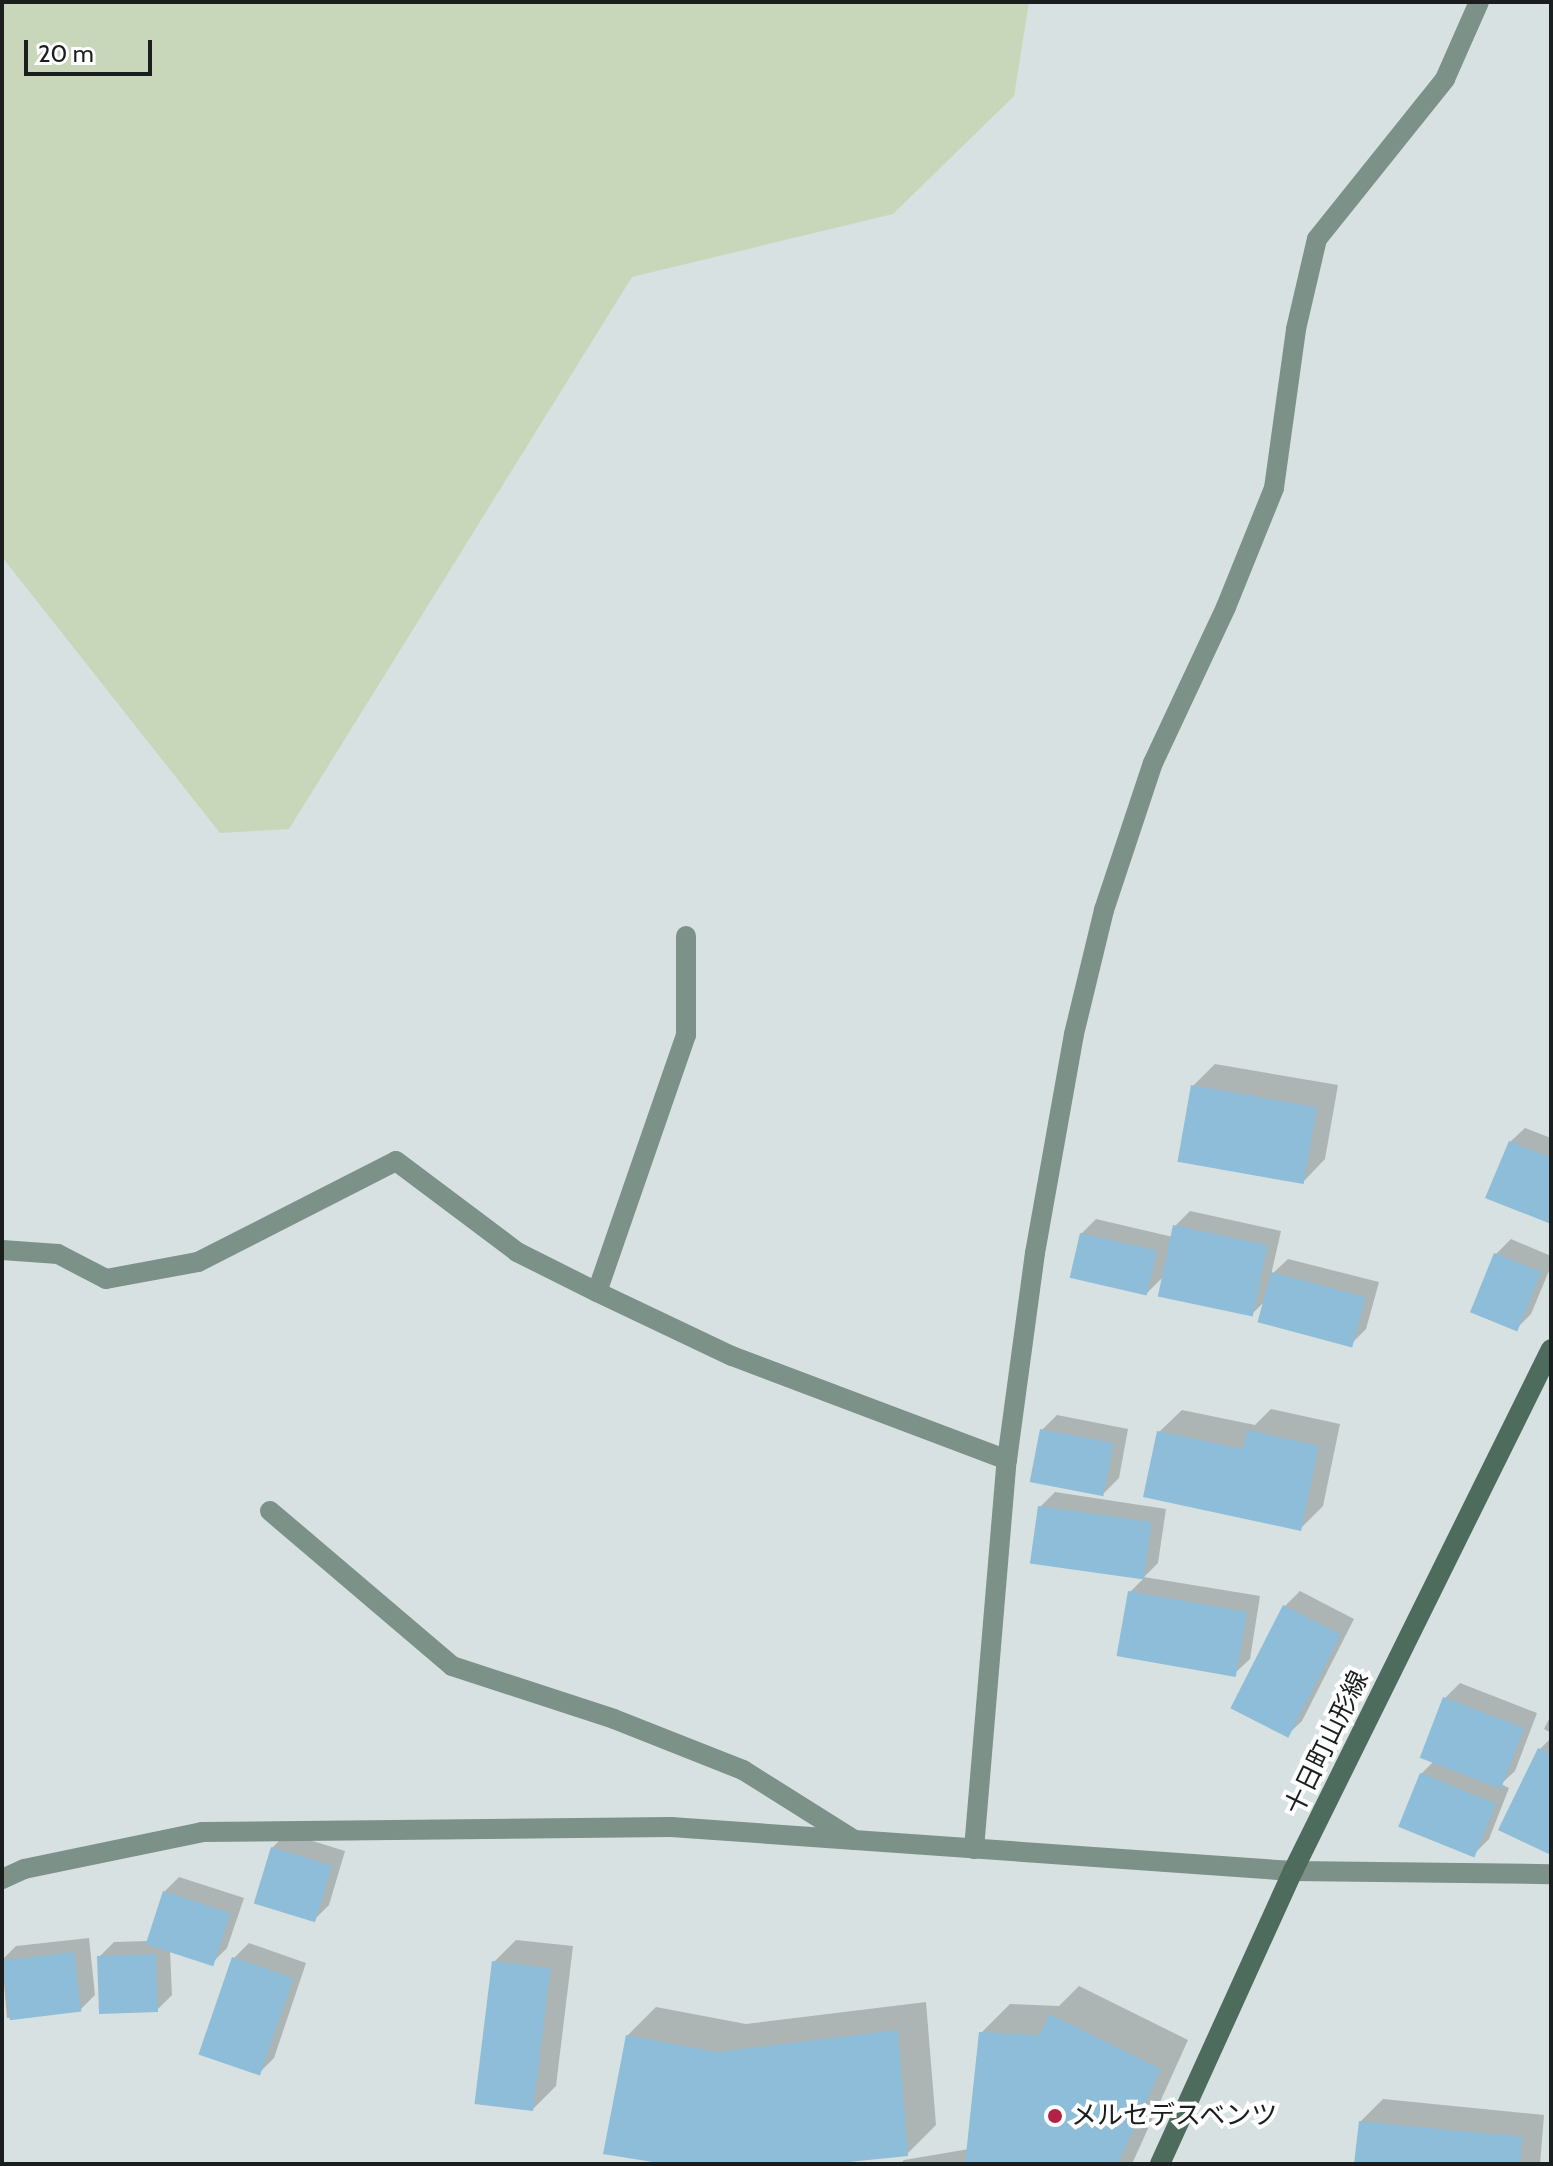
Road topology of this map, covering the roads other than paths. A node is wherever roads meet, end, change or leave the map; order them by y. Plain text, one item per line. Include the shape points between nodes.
1 (1479, 2) edge
2 (686, 936) dead end
3 (2, 1250) edge
4 (597, 1292) junction
5 (1551, 1349) edge
6 (1007, 1460) junction
7 (270, 1511) dead end
8 (854, 1840) junction
9 (974, 1849) junction
10 (1293, 1871) junction
11 (1551, 1874) edge
12 (2, 1879) edge
13 (1160, 2164) edge

1 - 6 street via 1445,79 1317,239 1296,329 1274,488 1153,763 1104,910 1074,1034 1035,1253
2 - 4 street via 686,1035
3 - 4 street via 58,1254 106,1279 198,1262 396,1161 517,1252
4 - 6 street via 732,1356
5 - 10 main road, 十日町山形線
6 - 9 street
7 - 8 street via 452,1666 614,1719 743,1770
8 - 9 street
8 - 12 street via 671,1827 202,1832 24,1869
9 - 10 street
10 - 11 street
10 - 13 main road, 十日町山形線

